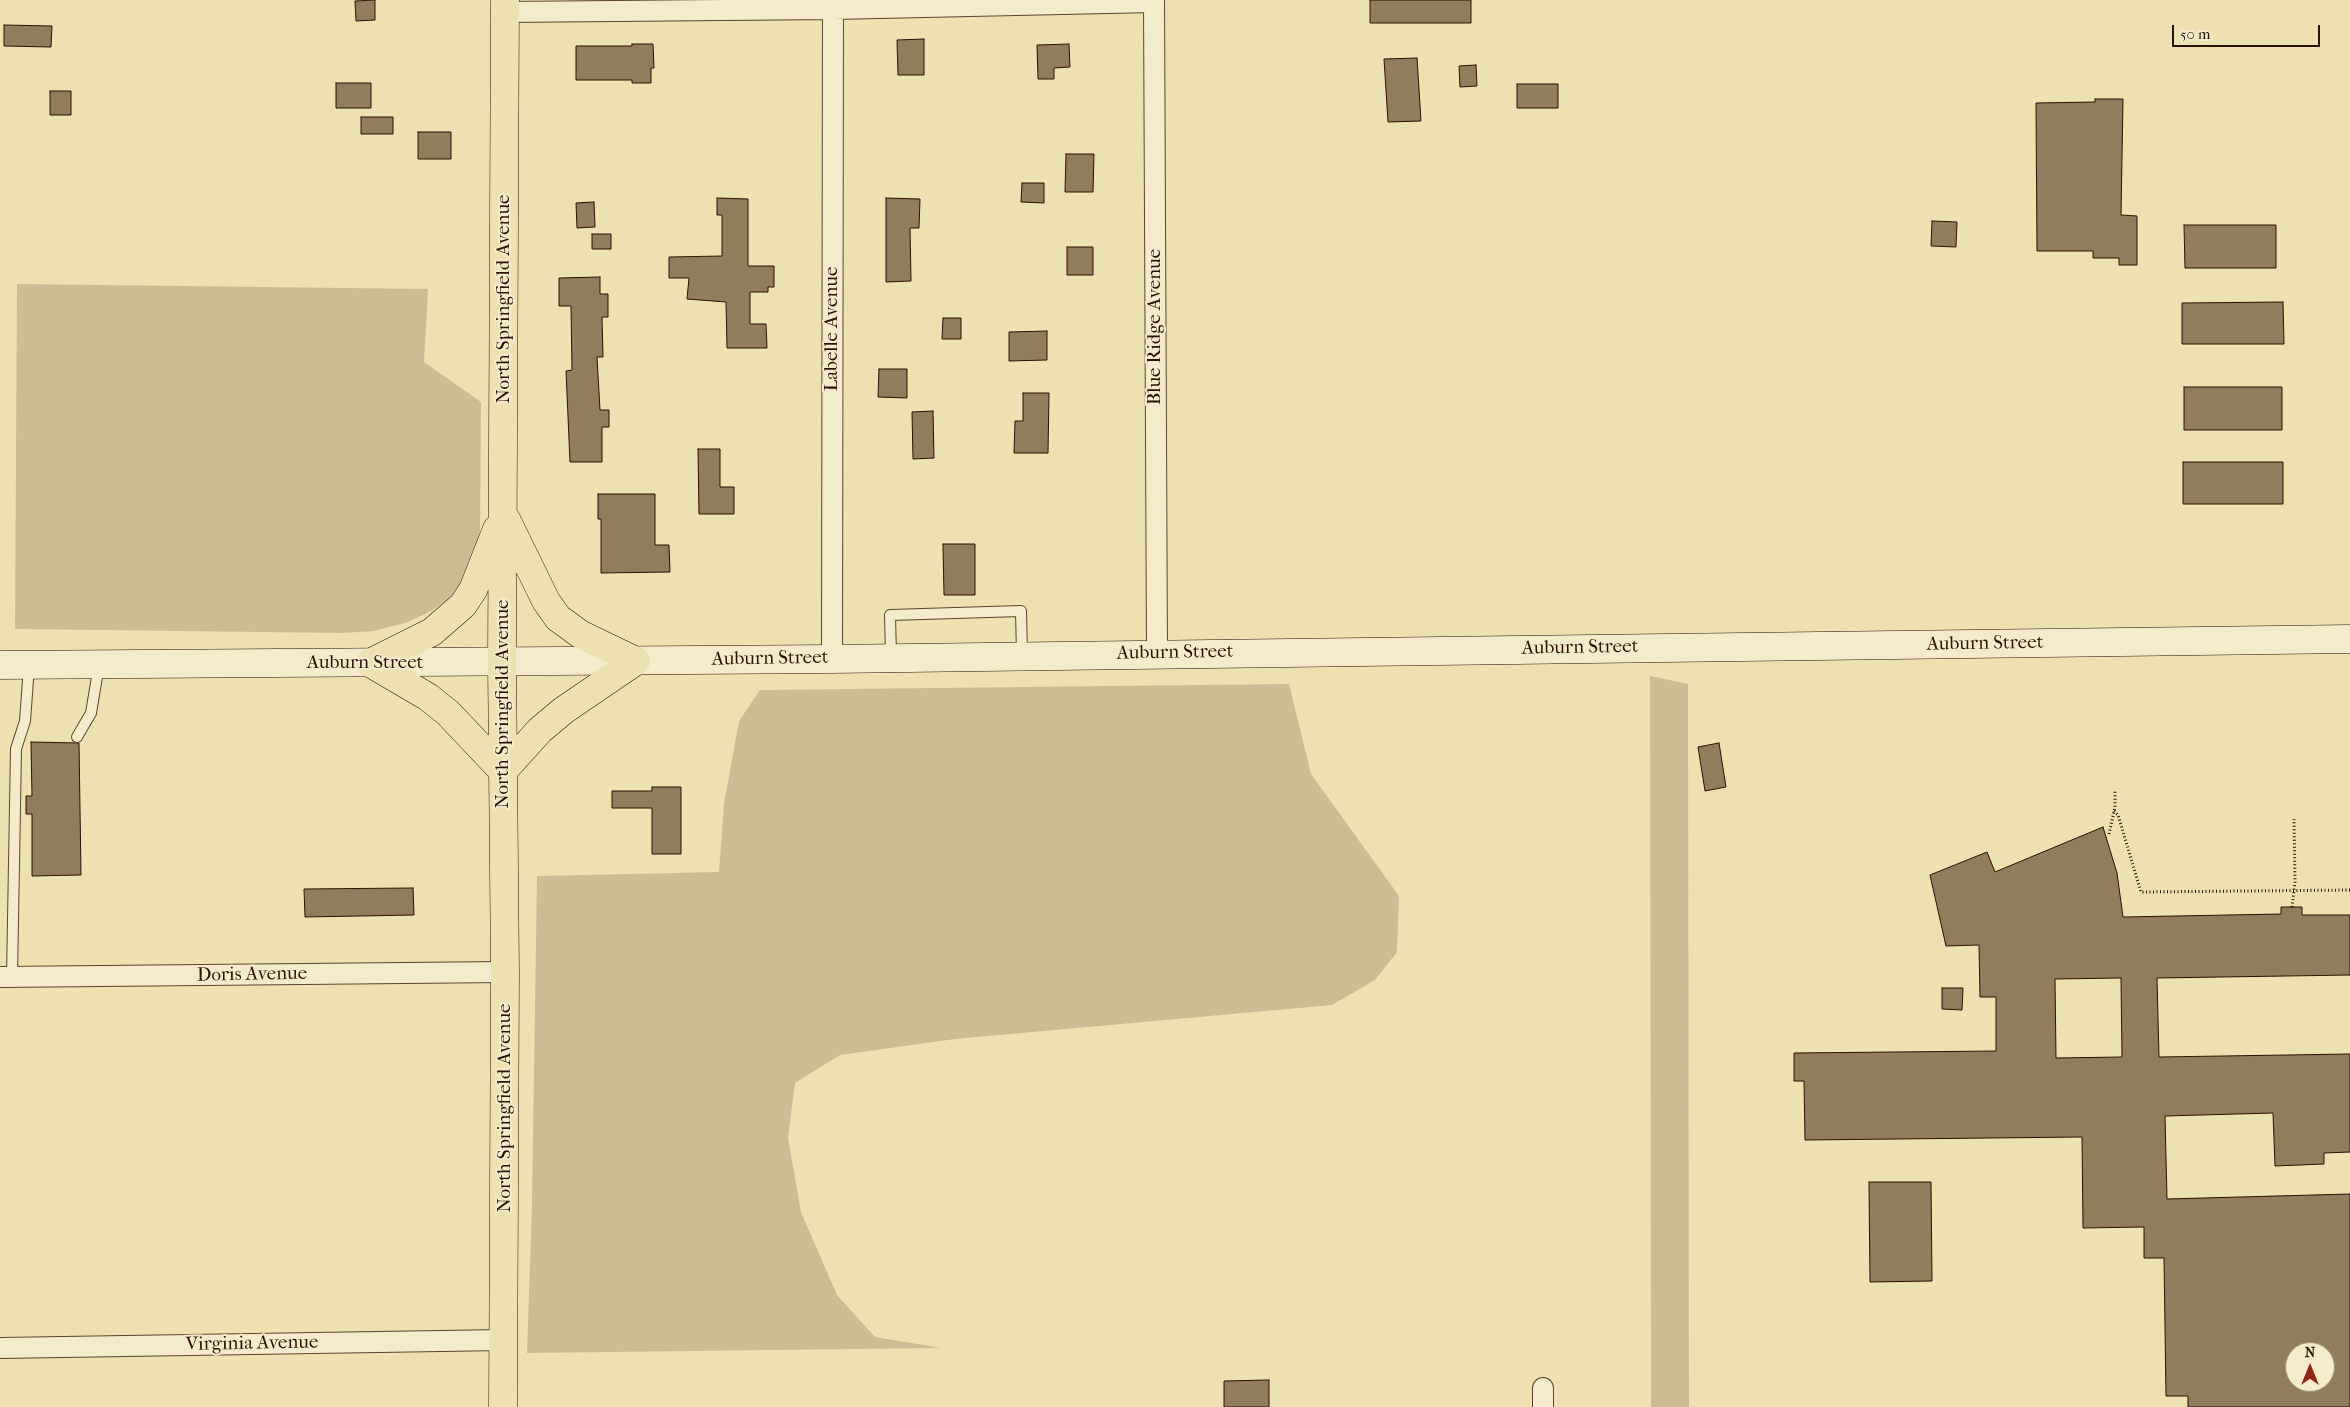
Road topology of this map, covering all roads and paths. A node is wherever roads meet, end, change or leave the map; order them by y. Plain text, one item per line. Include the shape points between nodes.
1 (1154, 1) edge
2 (833, 4) edge
3 (505, 6) edge
4 (504, 514) junction
5 (2350, 639) edge
6 (1157, 653) junction
7 (1022, 656) junction
8 (891, 657) junction
9 (832, 659) junction
10 (636, 661) junction
11 (370, 662) junction
12 (502, 662) junction
13 (30, 664) junction
14 (99, 664) junction
15 (0, 665) edge
16 (77, 737) dead end
17 (503, 771) junction
18 (2115, 790) dead end
19 (2114, 811) junction
20 (2294, 820) dead end
21 (2109, 834) dead end
22 (2350, 890) edge
23 (2294, 891) junction
24 (2292, 907) dead end
25 (505, 972) junction
26 (6, 977) edge
27 (504, 1340) junction
28 (0, 1348) edge
29 (503, 1407) edge

1 - 2 street
1 - 6 street, Blue Ridge Avenue
2 - 3 street
2 - 9 street, Labelle Avenue
3 - 4 main road, North Springfield Avenue
4 - 10 main road via 546,601 558,618 580,634
4 - 11 main road via 473,590 463,605 432,632
4 - 12 main road, North Springfield Avenue
5 - 6 main road, Auburn Street
6 - 7 main road, Auburn Street
7 - 8 main road, Auburn Street
7 - 8 lane via 1021,611 890,615
8 - 9 main road, Auburn Street
9 - 10 main road, Auburn Street
10 - 12 main road, Auburn Street
10 - 17 main road via 564,710 540,730
11 - 12 main road, Auburn Street
11 - 14 main road, Auburn Street
11 - 17 main road via 448,713
12 - 17 main road, North Springfield Avenue
13 - 14 main road, Auburn Street
13 - 15 main road, Auburn Street
13 - 26 lane via 25,721 16,749
14 - 16 lane via 91,713
17 - 25 main road, North Springfield Avenue
18 - 19 path
19 - 21 path
19 - 23 path via 2118,815 2141,892
20 - 23 path
22 - 23 path
23 - 24 path
25 - 26 street, Doris Avenue
25 - 27 main road, North Springfield Avenue
27 - 28 street, Virginia Avenue
27 - 29 main road, North Springfield Avenue

